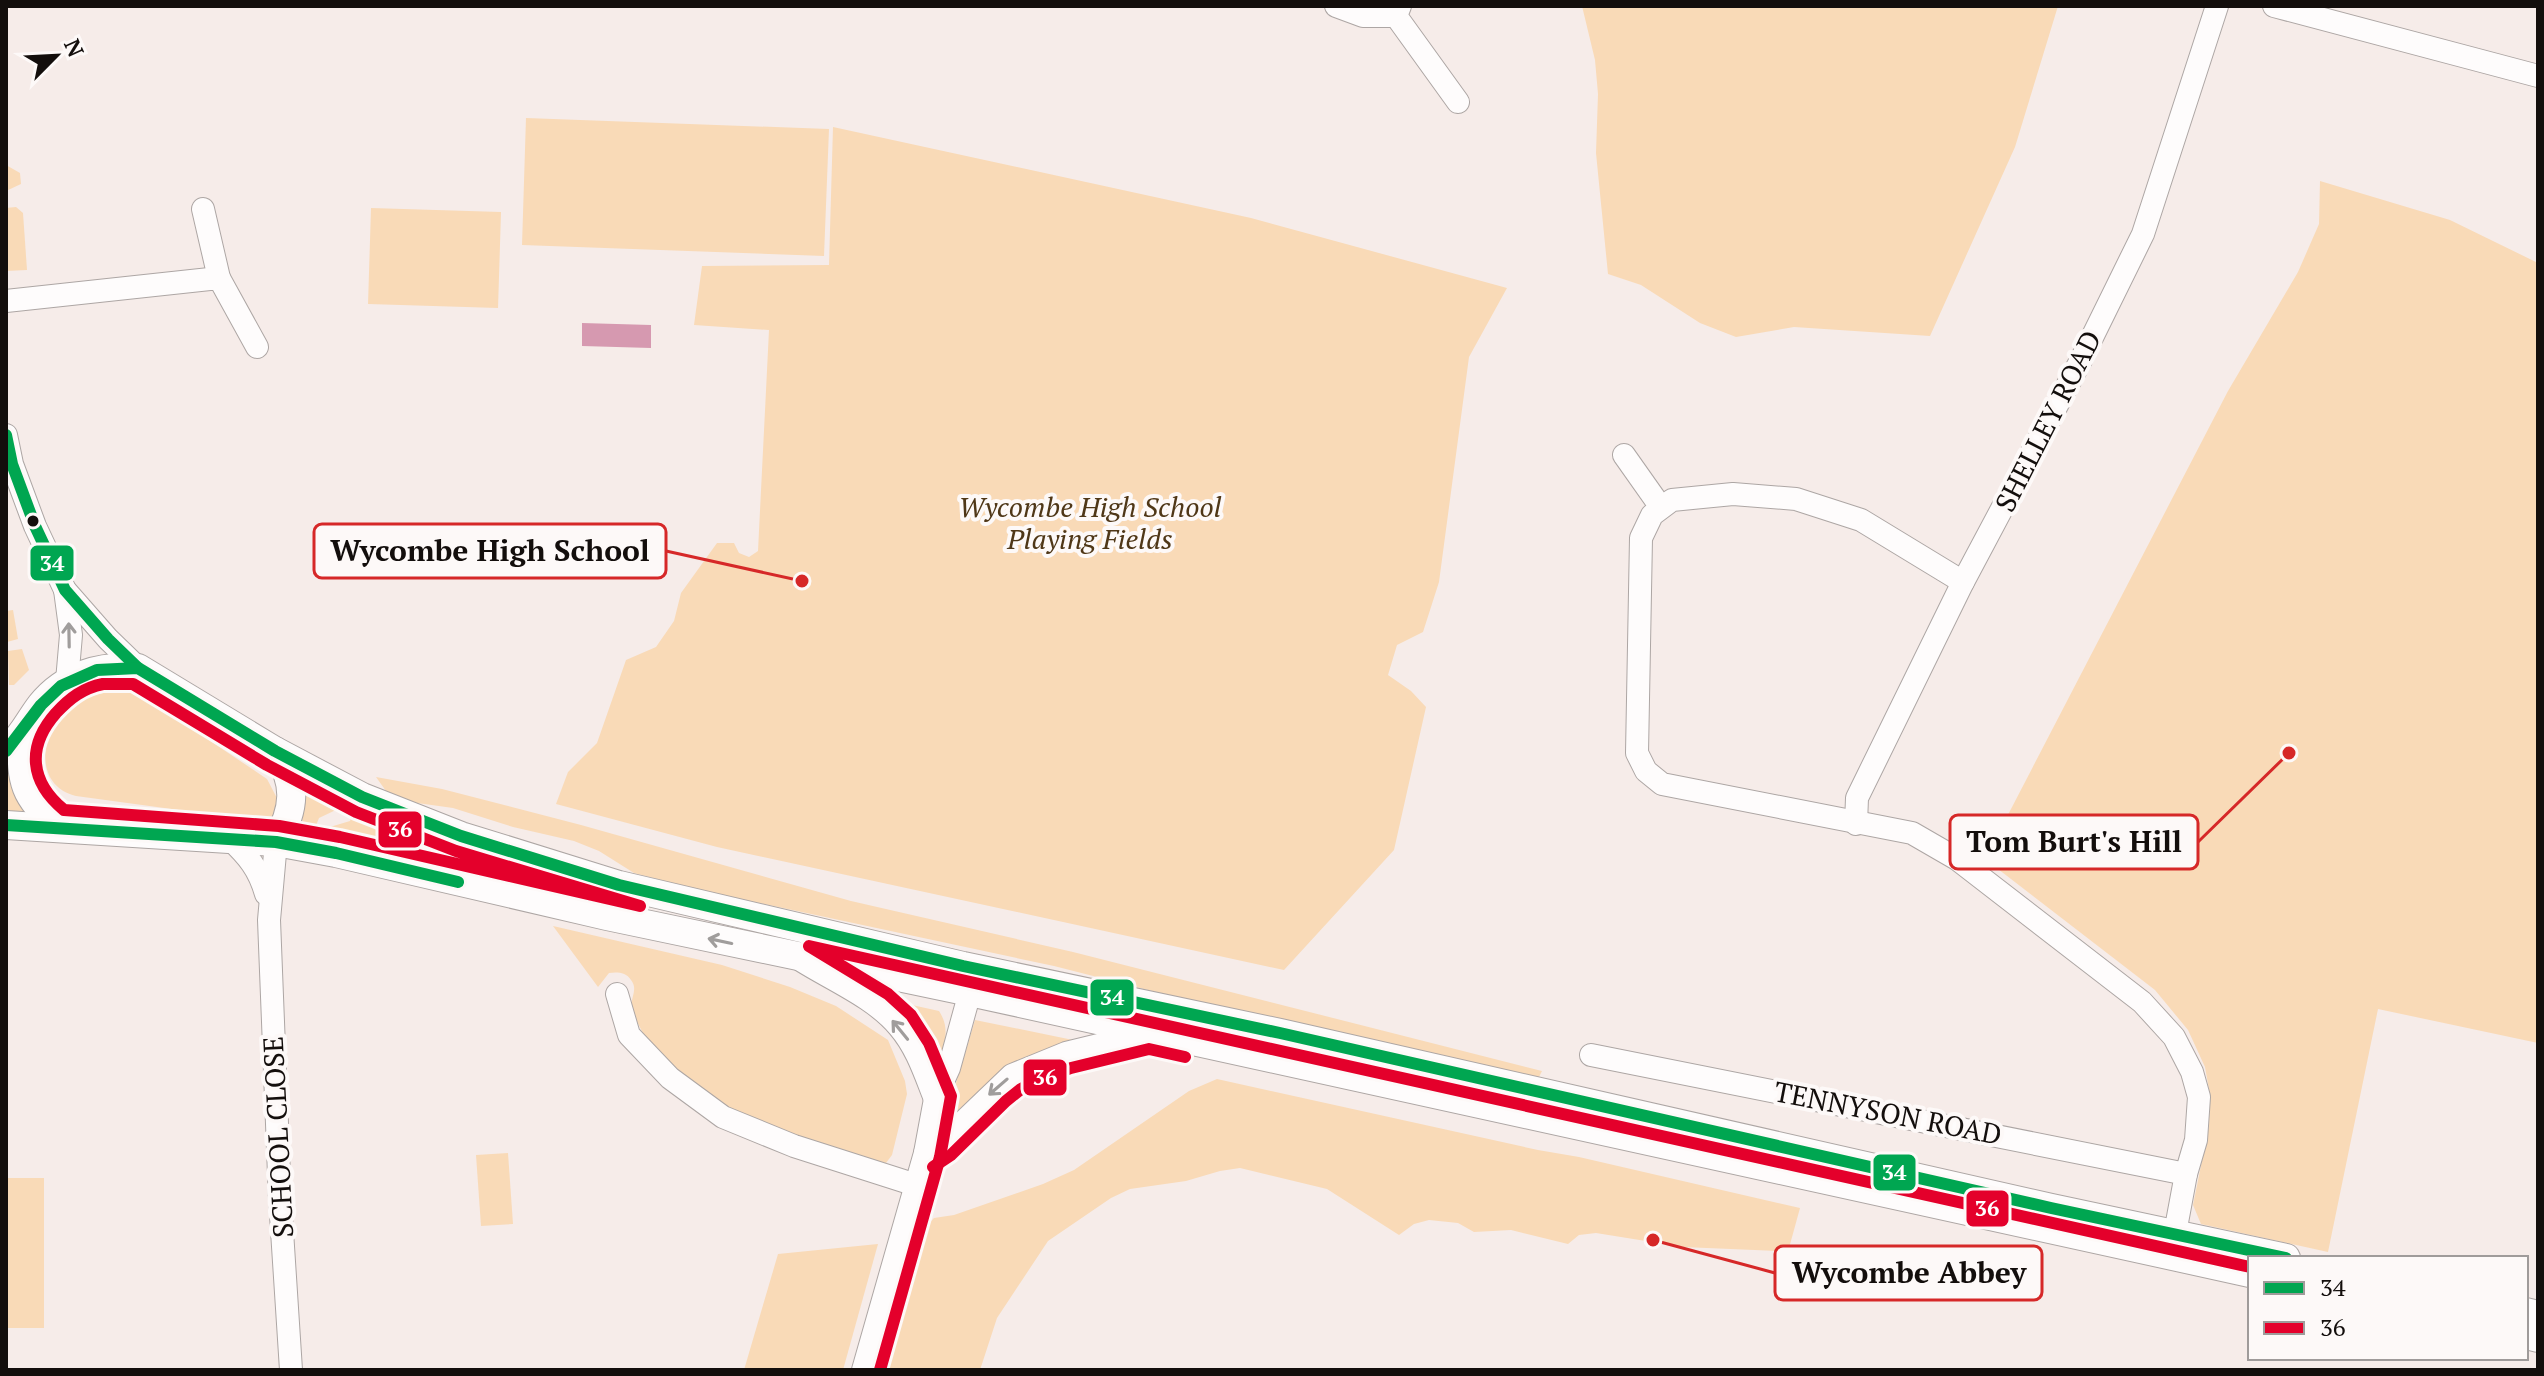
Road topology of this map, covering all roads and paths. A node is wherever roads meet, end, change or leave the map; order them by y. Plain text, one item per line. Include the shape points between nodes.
1 (1336, 6) edge
2 (2217, 6) edge
3 (2274, 6) edge
4 (1398, 11) edge
5 (2538, 76) edge
6 (1458, 102) dead end
7 (203, 209) dead end
8 (219, 278) junction
9 (6, 301) edge
10 (257, 347) dead end
11 (6, 435) edge
12 (1624, 455) dead end
13 (1660, 506) junction
14 (1963, 582) junction
15 (65, 590) junction
16 (138, 668) junction
17 (67, 681) junction
18 (14, 744) edge
19 (275, 751) junction
20 (1856, 824) junction
21 (6, 825) edge
22 (58, 826) junction
23 (229, 838) junction
24 (276, 842) junction
25 (269, 903) junction
26 (796, 957) junction
27 (966, 979) junction
28 (617, 994) dead end
29 (1149, 1033) junction
30 (1591, 1055) dead end
31 (935, 1099) junction
32 (925, 1153) junction
33 (2186, 1174) junction
34 (916, 1185) junction
35 (2175, 1233) junction
36 (2277, 1256) edge
37 (2248, 1273) edge
38 (291, 1370) edge
39 (863, 1370) edge

1 - 4 street via 1363,16
2 - 14 street, SHELLEY ROAD via 2143,234
3 - 5 street
4 - 6 street
7 - 8 street
8 - 9 street
8 - 10 street
11 - 15 street via 35,526
12 - 13 street
13 - 14 street via 1733,494 1796,499 1861,520
13 - 20 street via 1641,538 1636,737 1646,771 1662,784
14 - 20 street, SHELLEY ROAD via 1857,798
15 - 16 street
17 -> 15 street via 71,635
16 - 17 main road via 99,669
16 - 19 main road
17 - 18 main road via 41,705
18 - 22 main road via 33,804
19 - 24 main road via 291,783 290,811
19 - 27 main road via 362,797 461,836 619,885
20 - 33 street via 1912,833 1957,859 2142,1002 2174,1037 2196,1085 2196,1140
21 - 22 main road
22 - 23 main road
23 - 24 main road
23 - 25 street, SCHOOL CLOSE via 258,869
24 - 25 street, SCHOOL CLOSE
26 -> 24 main road
25 - 38 street, SCHOOL CLOSE
26 - 27 main road
31 -> 26 street via 899,1026 878,1007
27 - 29 main road
27 - 31 street via 949,1068
27 - 35 main road via 1280,1033
28 - 34 street via 629,1035 670,1078 723,1117
29 -> 32 street via 1066,1053 1012,1075
29 - 37 main road
30 - 33 street, TENNYSON ROAD
31 - 32 street
32 - 34 street
33 - 35 street
34 - 39 street
35 - 36 main road

